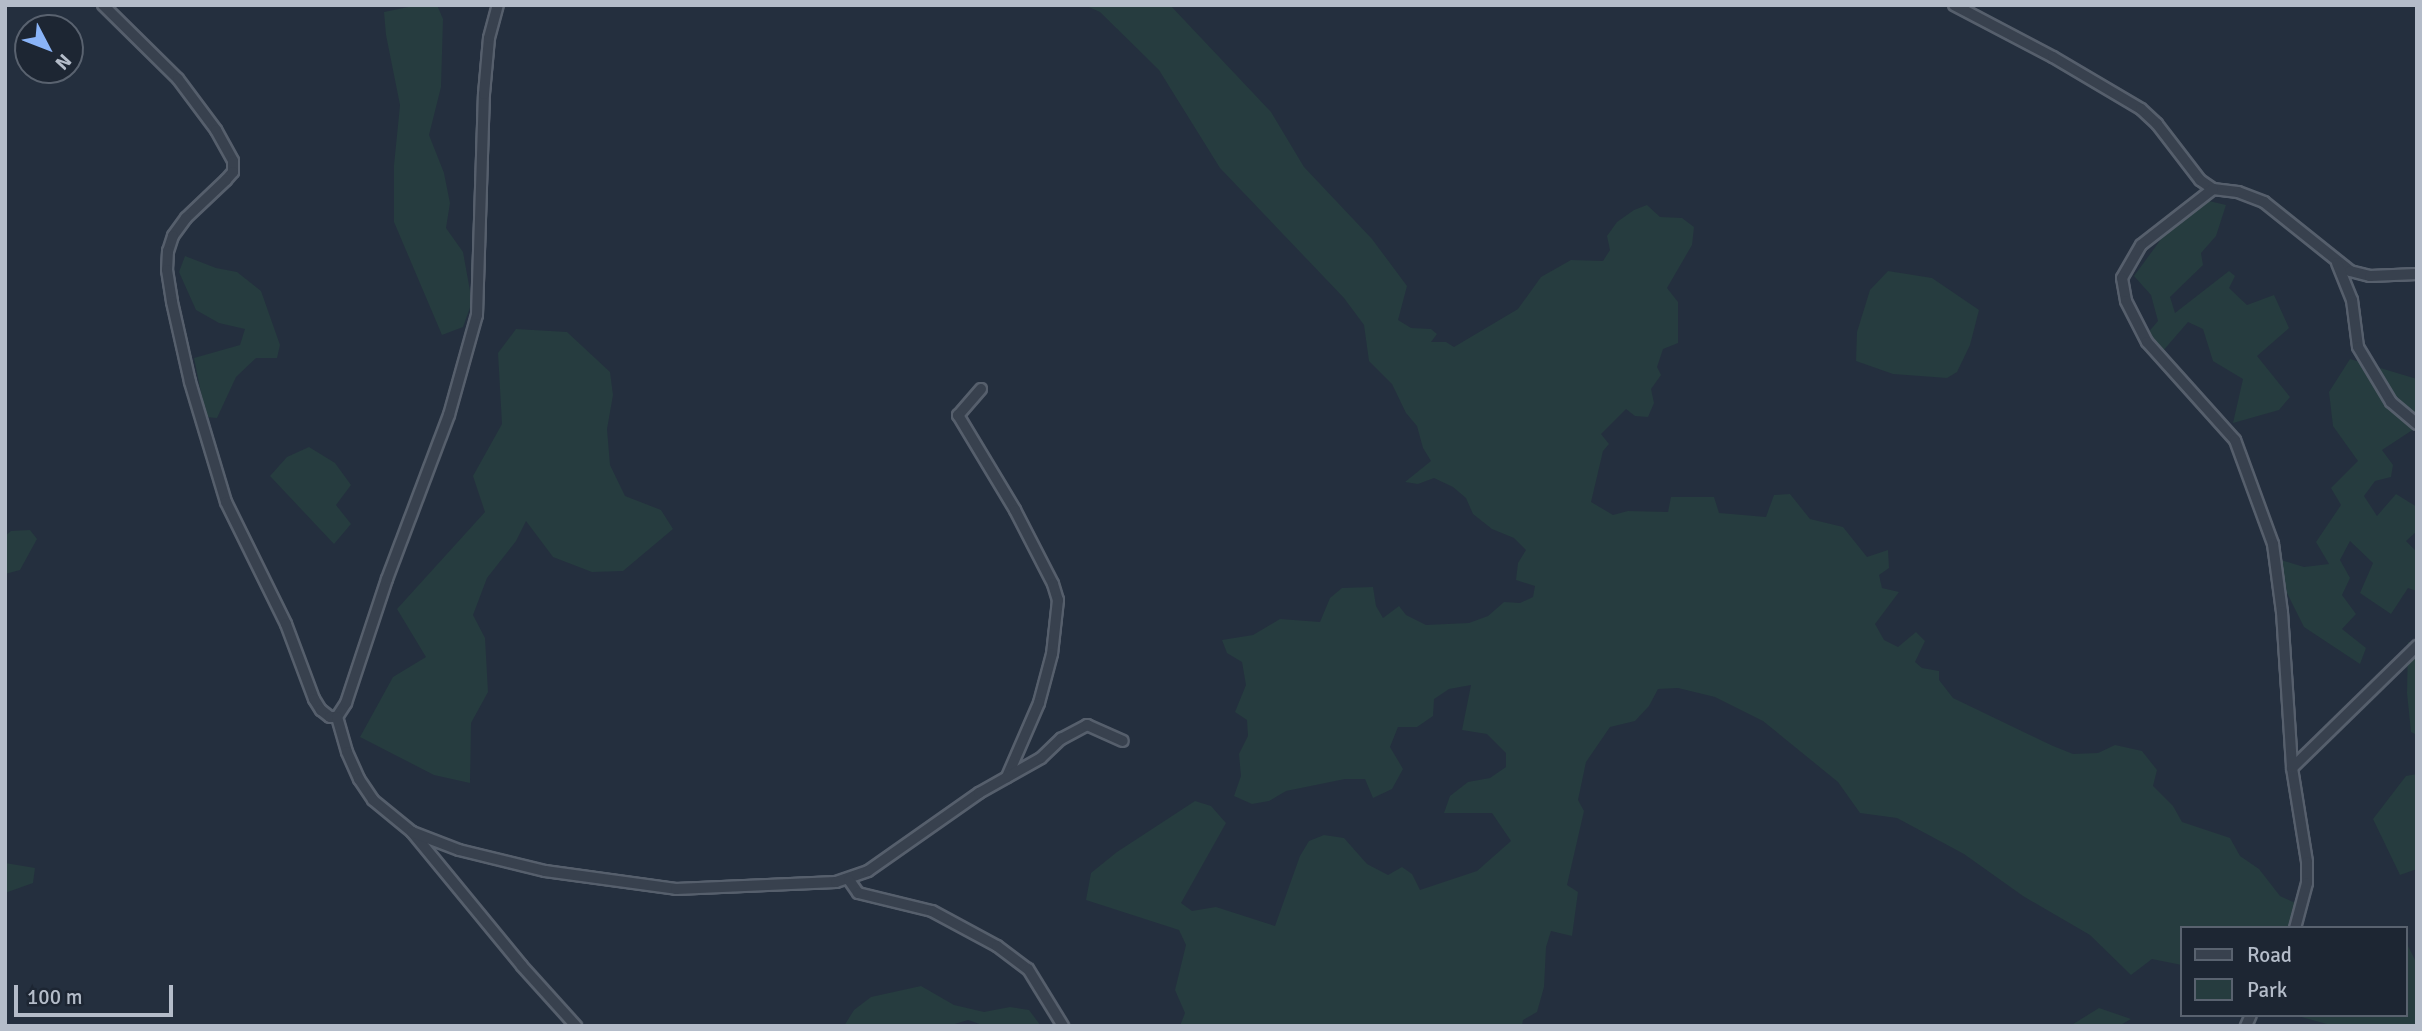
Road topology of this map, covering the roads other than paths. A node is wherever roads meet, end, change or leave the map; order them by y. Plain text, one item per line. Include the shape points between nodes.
1 (103, 5) edge
2 (498, 5) edge
3 (1954, 5) edge
4 (2213, 189) junction
5 (2336, 259) junction
6 (2417, 274) edge
7 (981, 389) dead end
8 (2417, 424) edge
9 (2417, 646) edge
10 (337, 717) junction
11 (1123, 741) dead end
12 (2292, 768) junction
13 (1007, 777) junction
14 (412, 832) junction
15 (849, 880) junction
16 (2296, 926) edge
17 (576, 1026) edge
18 (1063, 1026) edge

1 - 10 street via 178,79 233,161 233,172 173,236 167,270 172,302 226,502 286,624 314,699 330,717
2 - 10 street via 489,38 484,94 477,315 449,415 346,703
3 - 4 street via 2141,109
4 - 5 street via 2264,202
4 - 12 street via 2141,245 2122,278 2126,301 2147,342 2235,440 2273,544
5 - 6 street via 2357,274
5 - 8 street via 2352,300 2358,346 2390,402
7 - 13 street via 958,415 1020,520 1058,600 1052,654 1039,703
9 - 12 street
10 - 14 street via 359,779 373,800
11 - 13 street via 1087,725
12 - 16 street via 2307,862 2307,883
13 - 15 street
14 - 15 street via 459,850 545,871 676,889
14 - 17 street
15 - 18 street via 858,893 932,911 997,946 1028,969

